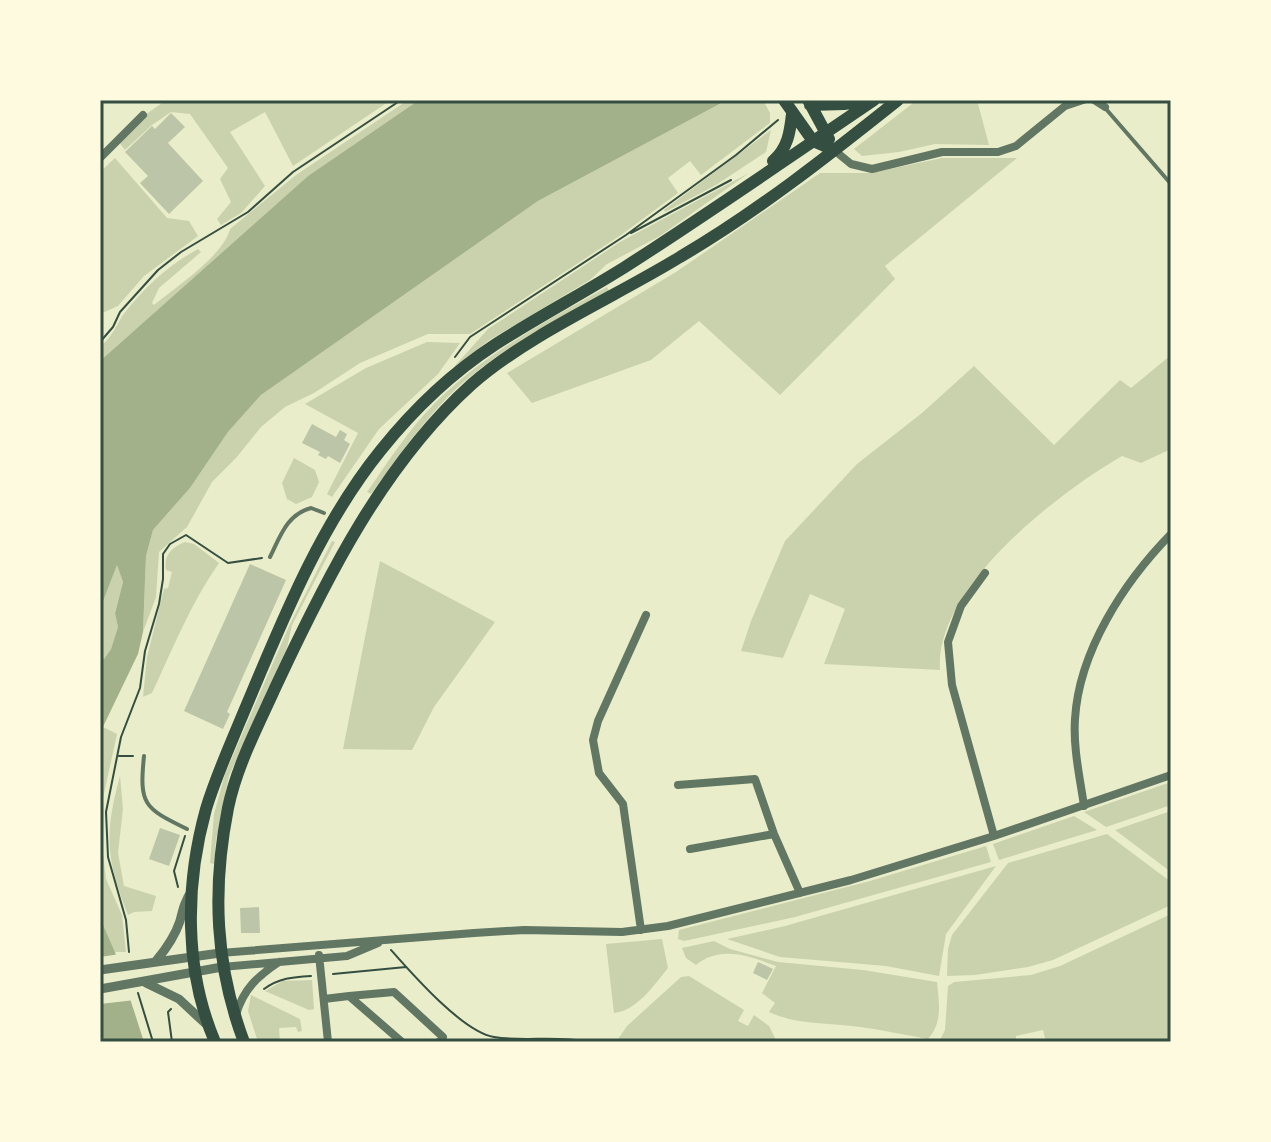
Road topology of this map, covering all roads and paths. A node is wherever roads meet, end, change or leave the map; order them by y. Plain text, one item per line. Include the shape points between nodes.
1 (401, 100) edge
2 (784, 100) edge
3 (872, 100) edge
4 (898, 100) edge
5 (1083, 100) edge
6 (1094, 100) edge
7 (809, 102) edge
8 (1105, 107) joint
9 (143, 115) dead end
10 (787, 115) junction
11 (826, 133) junction
12 (813, 141) junction
13 (834, 150) junction
14 (100, 158) edge
15 (742, 180) junction
16 (1171, 184) edge
17 (626, 235) junction
18 (621, 269) junction
19 (633, 285) junction
20 (470, 337) dead end
21 (100, 342) edge
22 (330, 516) junction
23 (358, 529) junction
24 (1171, 534) edge
25 (270, 557) joint
26 (985, 573) dead end
27 (646, 615) dead end
28 (118, 756) junction
29 (144, 756) joint
30 (1171, 775) edge
31 (678, 785) dead end
32 (1084, 806) junction
33 (187, 829) joint
34 (774, 834) junction
35 (994, 836) junction
36 (690, 849) dead end
37 (174, 871) dead end
38 (195, 872) junction
39 (220, 875) junction
40 (193, 890) junction
41 (800, 893) junction
42 (641, 930) junction
43 (382, 940) junction
44 (319, 945) junction
45 (192, 956) junction
46 (320, 959) junction
47 (221, 960) junction
48 (156, 961) junction
49 (135, 962) junction
50 (280, 962) junction
51 (406, 967) junction
52 (100, 970) edge
53 (195, 972) junction
54 (322, 975) junction
55 (140, 986) junction
56 (100, 989) edge
57 (257, 995) dead end
58 (349, 996) junction
59 (324, 999) junction
60 (168, 1012) dead end
61 (235, 1019) junction
62 (208, 1026) junction
63 (153, 1042) edge
64 (172, 1042) edge
65 (215, 1042) edge
66 (244, 1042) edge
67 (328, 1042) edge
68 (402, 1042) edge
69 (439, 1042) edge
70 (588, 1042) edge

1 - 21 path via 293,172 248,212 158,270
2 - 10 main road
3 - 7 main road
3 - 11 main road
4 - 13 main road
5 - 13 street via 1065,106 1016,146 998,152 942,152 872,169 851,164
6 - 8 street
7 - 11 main road
8 - 16 lane
9 - 14 street
10 - 12 main road
10 - 15 main road via 790,131 782,153
10 - 17 path
11 - 12 main road
11 - 13 main road
12 - 13 main road
12 - 15 main road
13 - 19 main road
15 - 17 path
15 - 18 main road
17 - 20 path
18 - 19 main road
18 - 22 main road via 495,345 438,390 380,450
19 - 23 main road via 500,361 473,383 403,460
22 - 23 main road
22 - 25 lane via 311,508 296,514
22 - 38 main road via 216,781
23 - 39 main road via 246,752 229,805
24 - 32 street via 1109,615 1086,664 1075,721
25 - 28 path via 228,563 186,535 170,544 163,554 159,604 140,688
26 - 35 street via 961,606 948,642 952,685
27 - 42 street via 593,740 599,773 623,804
28 - 29 path
28 - 49 path via 105,838
29 - 33 lane via 145,803
30 - 32 street
31 - 34 street via 755,779
32 - 35 street
33 - 37 path
34 - 36 street
34 - 41 street
35 - 41 street
38 - 39 main road
38 - 40 main road
39 - 47 main road
40 - 45 main road
40 - 48 street
41 - 42 street
42 - 43 street via 524,930
43 - 44 street
43 - 46 street via 347,956
43 - 51 path
44 - 46 street
44 - 47 street
45 - 47 street
45 - 48 street
45 - 53 main road
46 - 50 street
46 - 54 street
47 - 50 street
47 - 53 street
47 - 61 main road
48 - 49 street
49 - 52 street
50 - 61 street via 247,988
51 - 54 path
51 - 70 path via 470,1029 484,1035
53 - 55 street
53 - 62 main road
54 - 57 path via 275,981
54 - 59 street
55 - 56 street
55 - 62 street via 179,999
55 - 63 path
58 - 59 street
58 - 68 street
58 - 69 street via 394,992 443,1037
59 - 67 street
60 - 64 path
61 - 66 main road
62 - 65 main road

